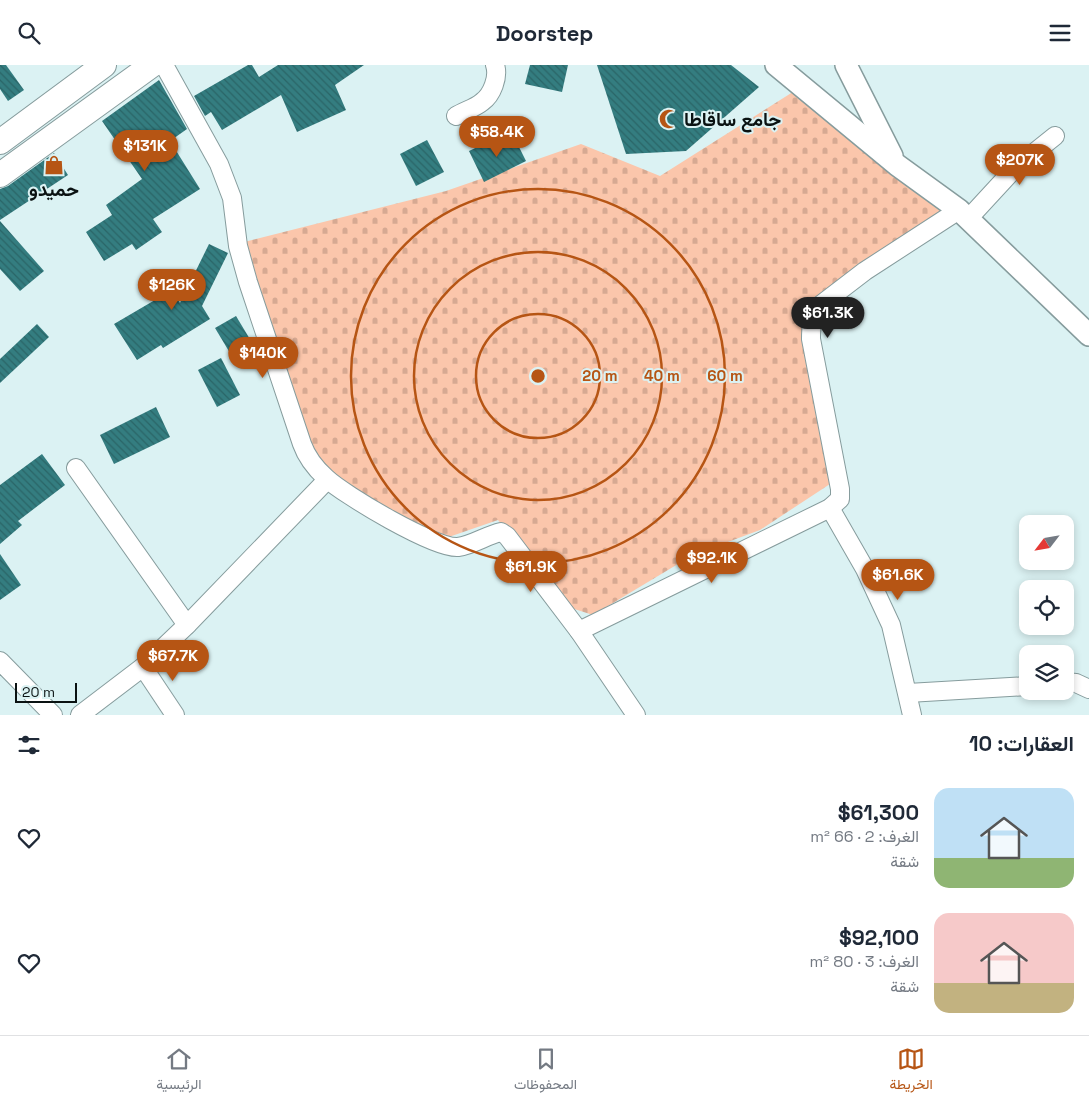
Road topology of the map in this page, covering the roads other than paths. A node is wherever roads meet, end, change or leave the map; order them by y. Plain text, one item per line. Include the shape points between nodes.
1 (104, 65) edge
2 (152, 65) edge
3 (164, 65) edge
4 (496, 65) edge
5 (776, 65) edge
6 (846, 65) edge
7 (456, 116) dead end
8 (1054, 137) dead end
9 (0, 142) edge
10 (896, 165) junction
11 (0, 175) edge
12 (964, 214) junction
13 (1089, 335) edge
14 (76, 468) dead end
15 (327, 480) junction
16 (830, 508) junction
17 (187, 625) junction
18 (579, 631) junction
19 (0, 661) edge
20 (143, 667) junction
21 (1074, 683) edge
22 (1019, 687) edge
23 (1089, 689) edge
24 (908, 693) junction
25 (53, 715) edge
26 (80, 715) edge
27 (176, 715) edge
28 (636, 715) edge
29 (912, 715) edge

1 - 9 main road
2 - 11 main road
3 - 15 street via 219,164 232,198 238,246 248,282 302,444 312,465
4 - 7 street via 494,86 484,101
5 - 10 street
6 - 10 street
8 - 12 street
10 - 12 street
12 - 13 street
12 - 16 street via 865,271 818,307 814,315 811,339 840,489 840,499
14 - 17 street
15 - 17 street
15 - 18 street via 378,515 444,545 457,547 502,532
16 - 18 street
16 - 24 street via 865,569 891,625
17 - 20 street
18 - 28 street
19 - 25 street
20 - 26 street
20 - 27 street
21 - 23 street
22 - 24 street
24 - 29 street

